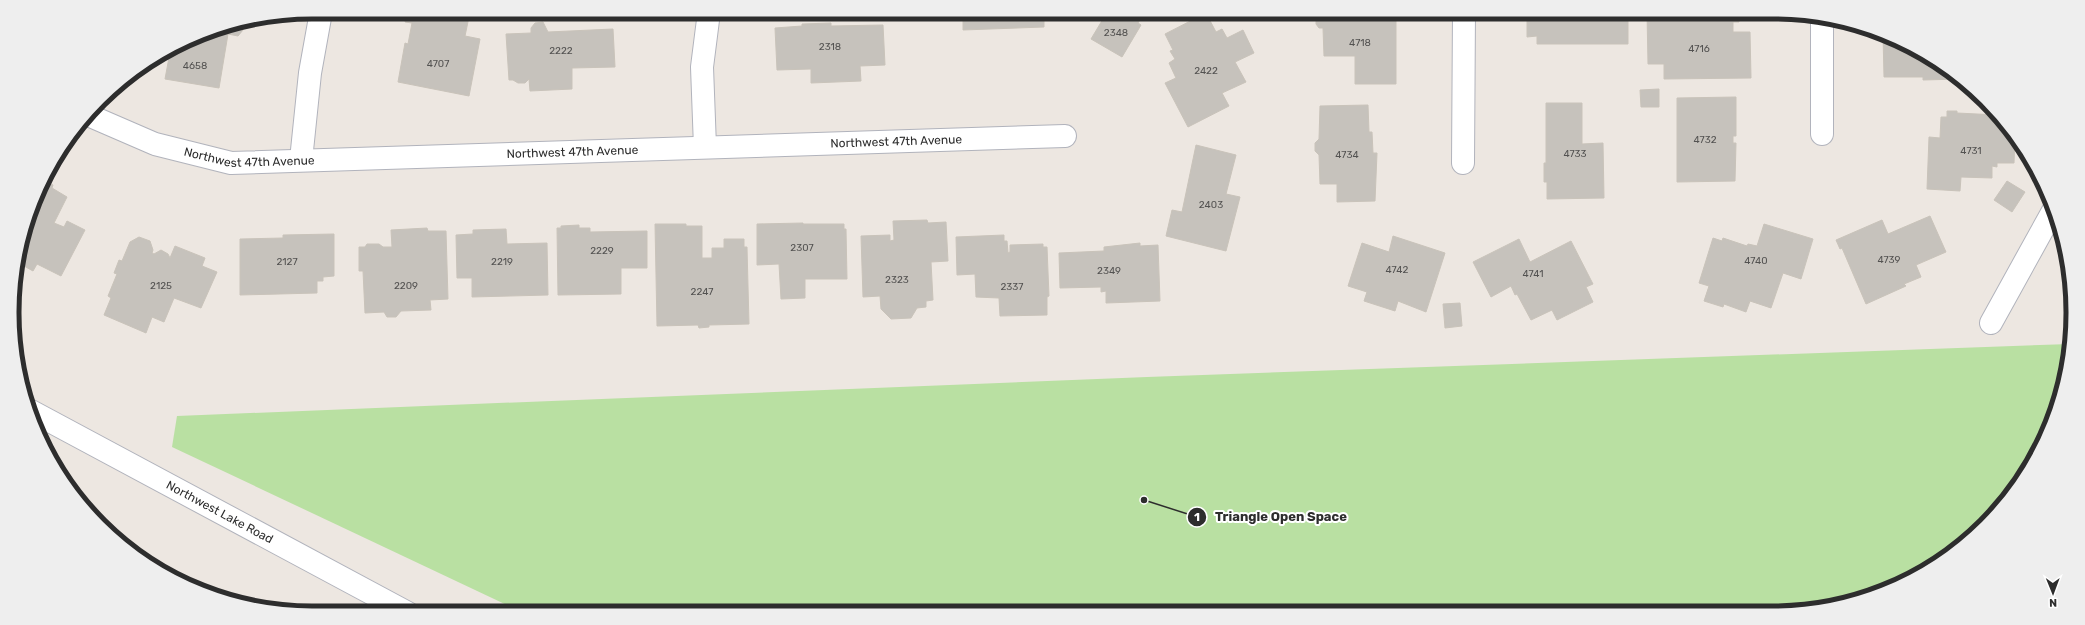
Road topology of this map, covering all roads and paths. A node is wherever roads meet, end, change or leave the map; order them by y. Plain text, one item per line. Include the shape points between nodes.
1 (320, 19) edge
2 (707, 19) edge
3 (1464, 19) edge
4 (1822, 24) edge
5 (94, 117) edge
6 (1822, 134) dead end
7 (1065, 136) dead end
8 (705, 147) junction
9 (301, 160) junction
10 (1463, 163) dead end
11 (2050, 217) edge
12 (1991, 323) dead end
13 (37, 414) edge
14 (395, 606) edge

1 - 9 street via 310,73
2 - 8 street via 702,67
3 - 10 street
4 - 6 street
5 - 9 street, Northwest 47th Avenue via 155,144 231,163
7 - 8 street, Northwest 47th Avenue
8 - 9 street, Northwest 47th Avenue
11 - 12 street
13 - 14 street, Northwest Lake Road

